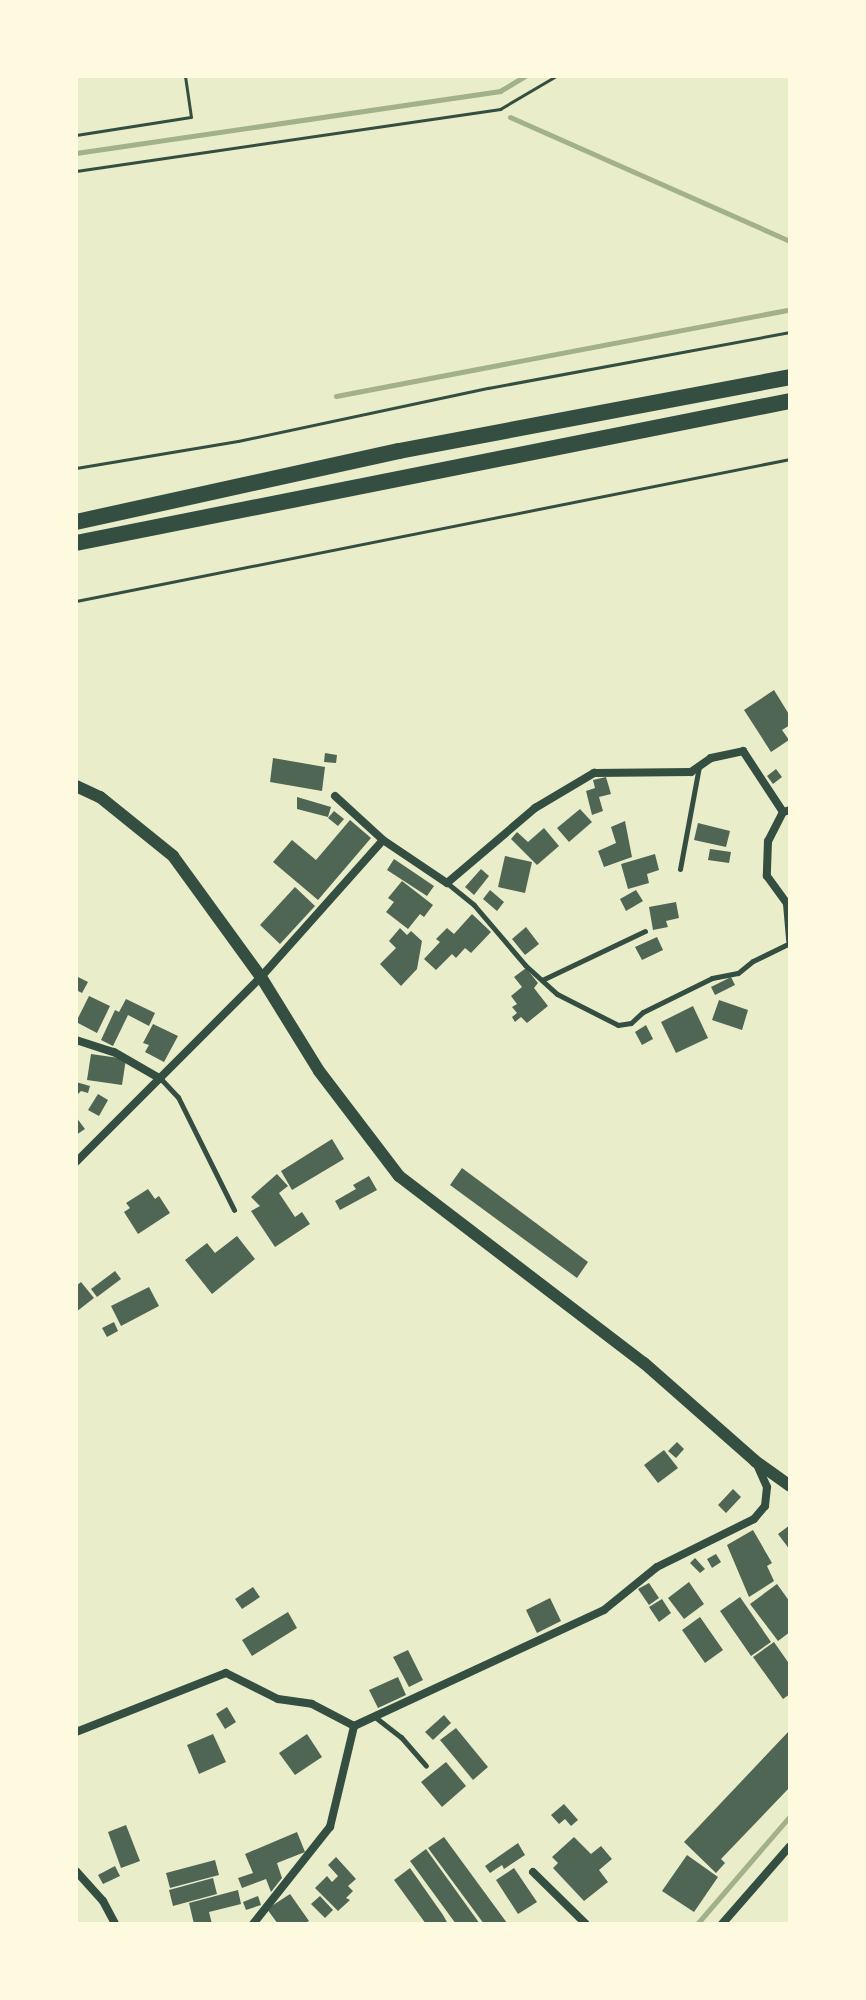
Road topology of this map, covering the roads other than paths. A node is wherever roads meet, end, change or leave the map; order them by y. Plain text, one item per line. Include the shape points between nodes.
1 (790, 377) edge
2 (790, 401) edge
3 (76, 522) edge
4 (76, 543) edge
5 (700, 766) junction
6 (76, 786) edge
7 (335, 796) dead end
8 (786, 811) edge
9 (383, 840) junction
10 (680, 869) dead end
11 (447, 883) junction
12 (645, 931) dead end
13 (790, 942) edge
14 (261, 977) junction
15 (542, 980) junction
16 (76, 1040) edge
17 (161, 1079) junction
18 (76, 1162) edge
19 (234, 1210) dead end
20 (755, 1461) junction
21 (790, 1486) edge
22 (374, 1717) junction
23 (354, 1726) junction
24 (76, 1732) edge
25 (426, 1766) dead end
26 (790, 1846) edge
27 (76, 1871) edge
28 (533, 1872) dead end
29 (115, 1924) edge
30 (253, 1924) edge
31 (586, 1924) edge
32 (722, 1924) edge

1 - 3 highway via 399,451
2 - 4 highway
5 - 8 street via 743,751
5 - 10 lane
5 - 11 street via 691,772 594,773 535,808
6 - 14 street via 100,797 173,856
7 - 9 street
8 - 13 street via 768,841 767,876 787,904
9 - 11 street
9 - 14 street
11 - 15 lane
12 - 15 lane
13 - 15 lane via 738,973 712,978 631,1023 618,1025 557,994
14 - 17 street
14 - 20 street via 319,1071 399,1176 644,1363
16 - 17 street via 114,1052
17 - 18 street
17 - 19 lane via 178,1097
20 - 21 street
20 - 22 street via 767,1487 765,1506 754,1519 657,1567 604,1610
22 - 23 street
22 - 25 lane
23 - 24 street via 312,1704 278,1699 226,1673
23 - 30 street via 330,1827
26 - 32 street
27 - 29 street
28 - 31 street

